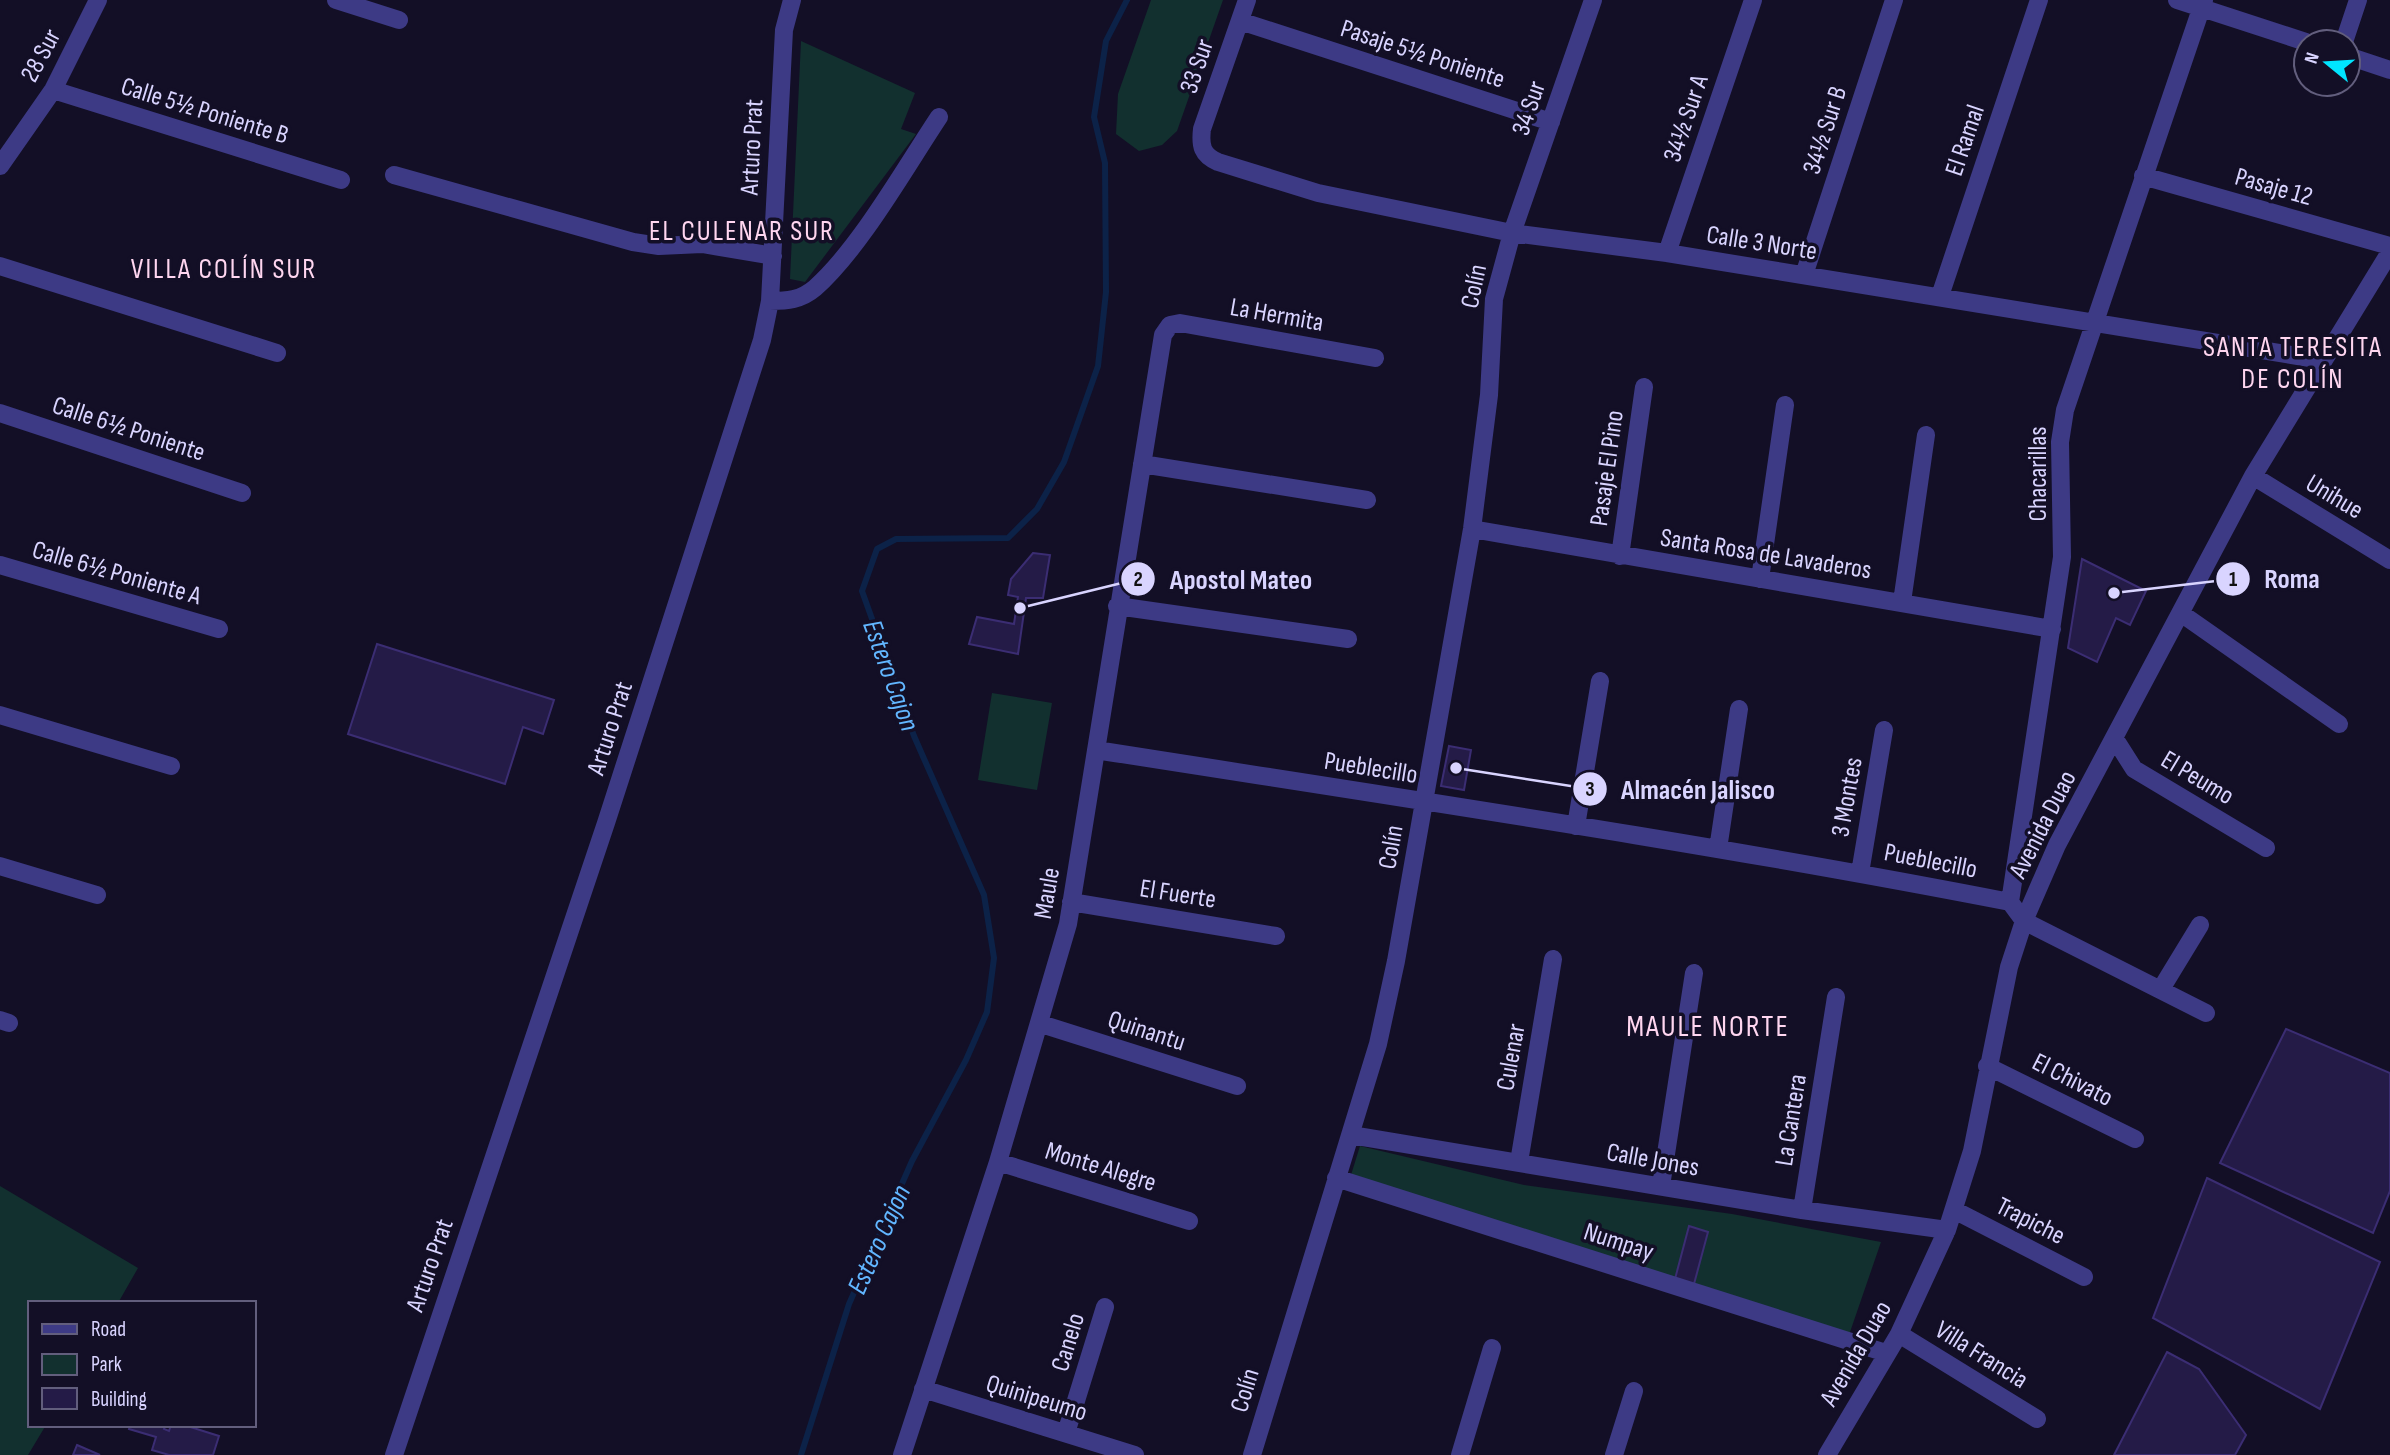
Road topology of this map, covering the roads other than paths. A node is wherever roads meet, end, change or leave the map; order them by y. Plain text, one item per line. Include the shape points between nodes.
1 (335, 0) edge
2 (792, 0) edge
3 (1247, 0) edge
4 (1593, 0) edge
5 (1753, 0) edge
6 (1894, 0) edge
7 (2039, 0) edge
8 (2177, 0) edge
9 (2358, 0) edge
10 (96, 1) edge
11 (2202, 4) edge
12 (399, 20) dead end
13 (1240, 21) junction
14 (2349, 28) edge
15 (2292, 37) edge
16 (2362, 61) edge
17 (2390, 70) edge
18 (53, 90) junction
19 (939, 117) dead end
20 (1551, 122) junction
21 (1202, 149) joint
22 (3, 153) edge
23 (394, 175) dead end
24 (2143, 176) junction
25 (341, 180) dead end
26 (1512, 233) junction
27 (2390, 246) edge
28 (2390, 252) edge
29 (1667, 253) junction
30 (773, 256) junction
31 (0, 265) edge
32 (1804, 275) junction
33 (1940, 296) junction
34 (770, 301) junction
35 (2094, 322) junction
36 (1170, 325) joint
37 (277, 354) dead end
38 (1375, 358) dead end
39 (2322, 360) junction
40 (1644, 387) dead end
41 (1785, 405) dead end
42 (0, 414) edge
43 (1926, 435) dead end
44 (1142, 464) junction
45 (2253, 476) junction
46 (242, 493) dead end
47 (1367, 500) dead end
48 (1472, 530) junction
49 (1620, 556) junction
50 (2390, 560) edge
51 (0, 565) edge
52 (1760, 579) junction
53 (1902, 602) junction
54 (1117, 606) junction
55 (2182, 614) junction
56 (219, 629) dead end
57 (2052, 629) junction
58 (1348, 639) dead end
59 (1600, 681) dead end
60 (1739, 709) dead end
61 (0, 715) edge
62 (2339, 724) dead end
63 (1884, 730) dead end
64 (2115, 739) junction
65 (1096, 750) junction
66 (171, 766) dead end
67 (1425, 802) junction
68 (1576, 825) junction
69 (2266, 848) dead end
70 (1718, 849) junction
71 (0, 866) edge
72 (1860, 873) junction
73 (97, 895) dead end
74 (1072, 902) junction
75 (2010, 902) junction
76 (2024, 921) junction
77 (2200, 925) dead end
78 (1276, 936) dead end
79 (1553, 960) dead end
80 (1694, 974) dead end
81 (2161, 989) junction
82 (1836, 997) dead end
83 (2206, 1013) dead end
84 (1041, 1024) junction
85 (1987, 1066) junction
86 (1237, 1086) dead end
87 (1351, 1135) junction
88 (2135, 1139) dead end
89 (999, 1162) junction
90 (1518, 1162) junction
91 (1336, 1178) junction
92 (1661, 1186) junction
93 (1802, 1210) junction
94 (1954, 1210) junction
95 (1189, 1221) dead end
96 (1947, 1230) junction
97 (2084, 1277) dead end
98 (1105, 1307) dead end
99 (1899, 1334) junction
100 (1492, 1348) dead end
101 (1886, 1353) junction
102 (923, 1389) junction
103 (1634, 1391) dead end
104 (2037, 1419) dead end
105 (1066, 1433) junction
106 (394, 1455) edge
107 (902, 1455) edge
108 (1135, 1455) edge
109 (1252, 1455) edge
110 (1460, 1455) edge
111 (1614, 1455) edge
112 (1826, 1455) edge

1 - 12 street
2 - 30 street, Arturo Prat via 783,30
3 - 13 street, 33 Sur
4 - 20 street, 34 Sur
5 - 29 street, 34½ Sur A
6 - 32 street, 34½ Sur B
7 - 33 street, El Ramal
8 - 11 street
9 - 14 street
10 - 18 street, 28 Sur
11 - 15 street
11 - 24 street, Chacarillas
13 - 20 street, Pasaje 5½ Poniente
13 - 21 street, 33 Sur via 1202,129
16 - 17 street
18 - 22 street, 28 Sur
18 - 25 street, Calle 5½ Poniente B
19 - 34 street via 839,261 814,289 793,301
20 - 26 street, 34 Sur
21 - 26 street, Calle 3 Norte via 1218,162 1318,193
23 - 30 street via 633,242 702,244
24 - 27 street, Pasaje 12
24 - 35 street, Chacarillas
26 - 29 street, Calle 3 Norte
26 - 48 street, Colín via 1492,308 1489,395
28 - 39 street, Avenida Duao
29 - 32 street, Calle 3 Norte
30 - 34 street, Arturo Prat
31 - 37 street
32 - 33 street, Calle 3 Norte
33 - 35 street, Calle 3 Norte
34 - 106 street, Arturo Prat via 762,340 606,823
35 - 39 street, Calle 3 Norte
35 - 57 street, Chacarillas via 2062,424 2063,535
36 - 38 street, La Hermita via 1180,323
36 - 44 street, Maule via 1163,335
39 - 45 street, Avenida Duao
40 - 49 street, Pasaje El Pino
41 - 52 street
42 - 46 street, Calle 6½ Poniente
43 - 53 street
44 - 47 street
44 - 54 street, Maule
45 - 50 street, Unihue
45 - 55 street, Avenida Duao
48 - 49 street, Santa Rosa de Lavaderos
48 - 67 street, Colín
49 - 52 street, Santa Rosa de Lavaderos
51 - 56 street, Calle 6½ Poniente A
52 - 53 street, Santa Rosa de Lavaderos
53 - 57 street, Santa Rosa de Lavaderos
54 - 58 street
54 - 65 street, Maule
55 - 62 street
55 - 64 street, Avenida Duao
57 - 75 street, Chacarillas
59 - 68 street
60 - 70 street
61 - 66 street
63 - 72 street, 3 Montes
64 - 69 street, El Peumo via 2134,769
64 - 76 street, Avenida Duao via 2057,845
65 - 67 street, Pueblecillo
65 - 74 street, Maule
67 - 68 street, Pueblecillo
67 - 87 street, Colín via 1388,1003
68 - 70 street, Pueblecillo
70 - 72 street, Pueblecillo
71 - 73 street
72 - 75 street, Pueblecillo
74 - 78 street, El Fuerte
74 - 84 street, Maule
75 - 76 street
76 - 81 street
76 - 85 street, Avenida Duao
77 - 81 street
79 - 90 street, Culenar
80 - 92 street
81 - 83 street
82 - 93 street, La Cantera
84 - 86 street, Quinantu
84 - 89 street, Maule
85 - 88 street, El Chivato
85 - 94 street, Avenida Duao via 1972,1150
87 - 90 street, Calle Jones
87 - 91 street, Colín
89 - 95 street, Monte Alegre
89 - 102 street, Maule
90 - 92 street, Calle Jones
91 - 101 street, Numpay
91 - 109 street, Colín
92 - 93 street, Calle Jones
93 - 96 street, Calle Jones
94 - 96 street, Avenida Duao
94 - 97 street, Trapiche
96 - 99 street, Avenida Duao
98 - 105 street, Canelo
99 - 101 street, Avenida Duao
99 - 104 street, Villa Francia
100 - 110 street
101 - 112 street, Avenida Duao
102 - 105 street, Quinipeumo
102 - 107 street, Maule
103 - 111 street
105 - 108 street, Quinipeumo

